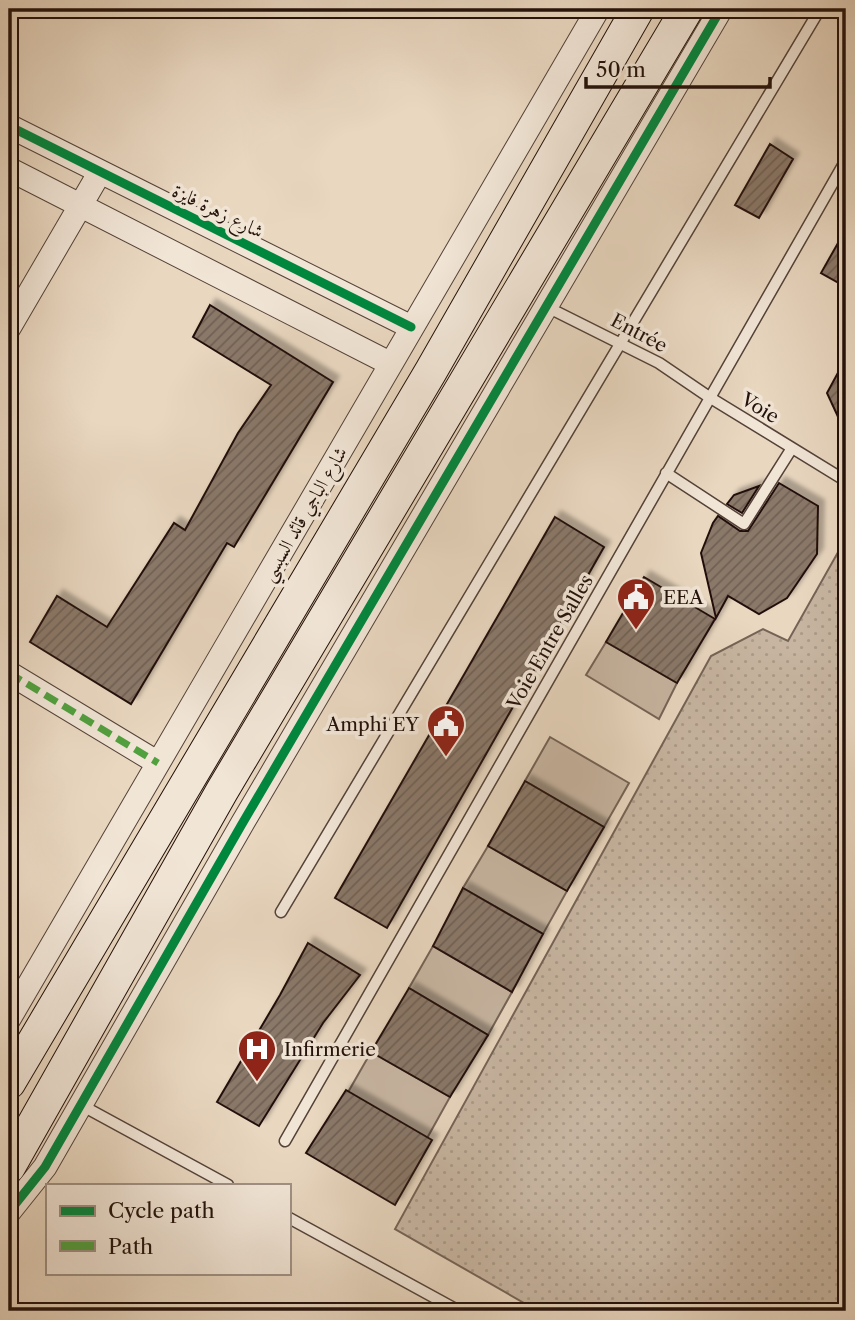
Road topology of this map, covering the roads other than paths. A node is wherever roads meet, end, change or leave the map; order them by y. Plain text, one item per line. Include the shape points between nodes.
1 (598, 9) edge
2 (638, 9) edge
3 (687, 9) edge
4 (721, 9) edge
5 (820, 9) edge
6 (9, 126) edge
7 (846, 160) edge
8 (9, 169) edge
9 (100, 172) junction
10 (82, 205) junction
11 (547, 307) junction
12 (411, 327) junction
13 (9, 328) edge
14 (621, 343) junction
15 (391, 365) junction
16 (709, 397) junction
17 (792, 448) junction
18 (666, 473) junction
19 (846, 481) edge
20 (9, 673) edge
21 (158, 763) junction
22 (281, 912) dead end
23 (9, 1019) edge
24 (9, 1083) edge
25 (81, 1105) junction
26 (285, 1141) dead end
27 (9, 1167) edge
28 (226, 1184) edge
29 (9, 1212) edge
30 (290, 1219) edge
31 (459, 1311) edge

1 - 12 street, شارع الباجي قائد السبسي
2 - 24 street via 437,360
3 - 27 street via 222,790
4 - 11 street
5 - 14 lane
6 - 9 street, شارع زهرة فايزة
7 - 16 lane, Voie Entre Salles
8 - 10 street
9 - 10 street
9 - 12 street, شارع زهرة فايزة
10 - 13 street
10 - 15 street
11 - 14 lane, Entrée
11 - 25 street
12 - 15 street, شارع الباجي قائد السبسي
14 - 16 lane, Entrée
14 - 22 lane
15 - 21 street, شارع الباجي قائد السبسي
16 - 17 lane, Voie
16 - 18 lane, Voie Entre Salles
17 - 18 lane via 744,524
17 - 19 lane, Voie
18 - 26 lane, Voie Entre Salles
20 - 21 street
21 - 23 street, شارع الباجي قائد السبسي
25 - 28 lane
25 - 29 street via 45,1167
30 - 31 lane

